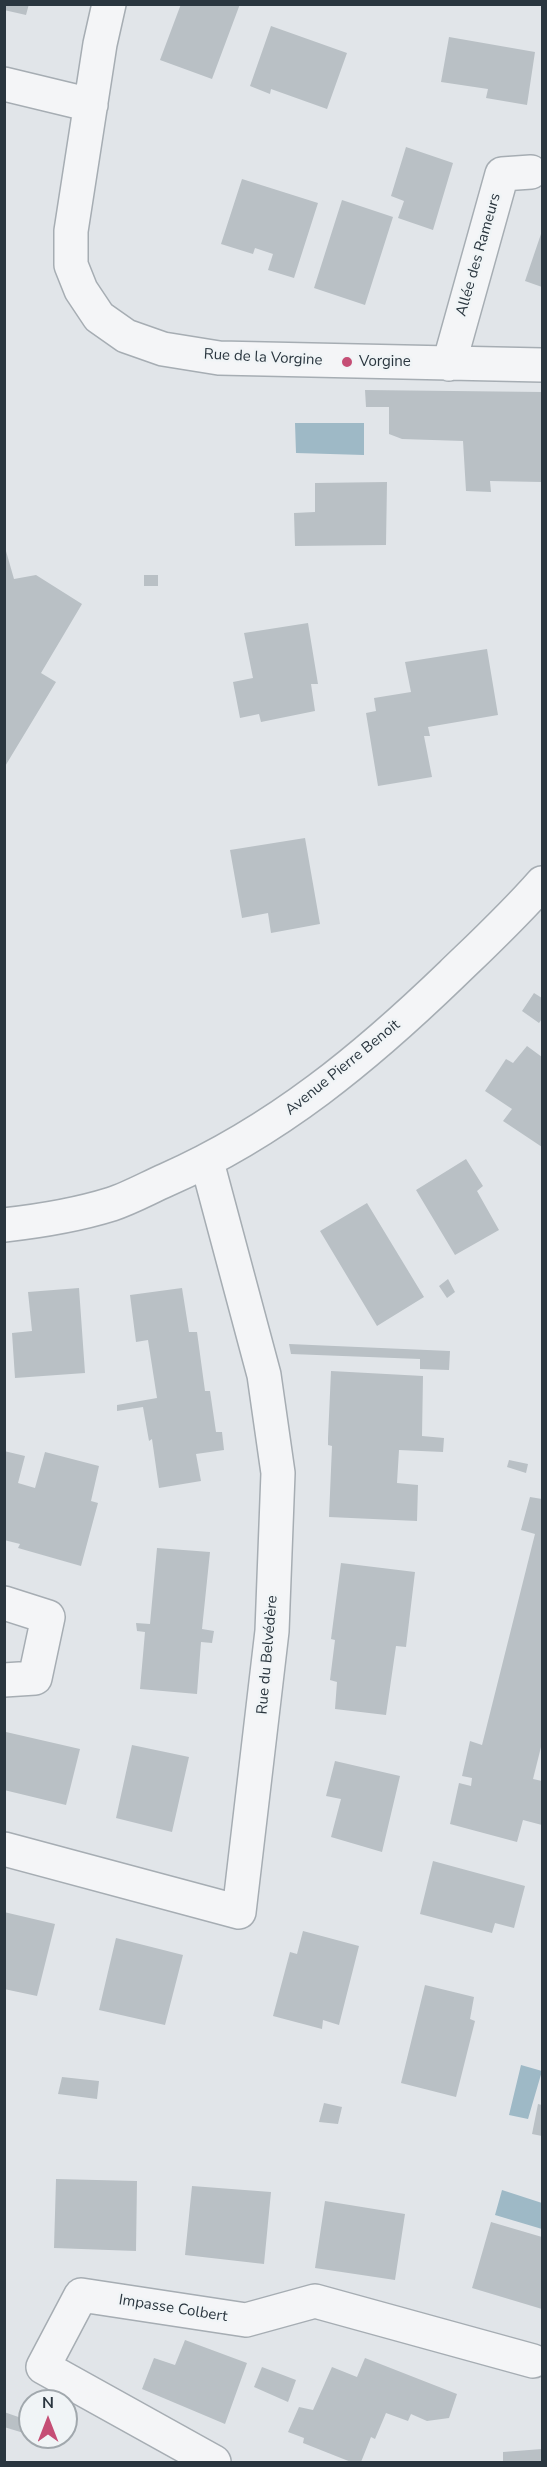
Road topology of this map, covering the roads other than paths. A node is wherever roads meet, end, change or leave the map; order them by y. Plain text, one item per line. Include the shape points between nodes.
1 (109, 4) edge
2 (4, 84) edge
3 (91, 105) junction
4 (531, 172) dead end
5 (448, 364) junction
6 (543, 365) edge
7 (543, 883) edge
8 (207, 1162) junction
9 (4, 1225) edge
10 (4, 1603) edge
11 (4, 1680) edge
12 (4, 1849) edge
13 (533, 2361) dead end
14 (214, 2463) edge

1 - 3 street, Rue de la Vorgine
2 - 3 street
3 - 5 street, Rue de la Vorgine via 71,231 71,265 81,290 99,317 126,336 163,349 219,358
4 - 5 street, Allée des Rameurs via 502,174
5 - 6 street, Rue de la Vorgine
7 - 8 street, Avenue Pierre Benoit via 411,1013 322,1088 261,1131
8 - 9 street, Avenue Pierre Benoit via 112,1204
8 - 12 street, Rue du Belvédère via 264,1375 278,1473 272,1631 239,1912
10 - 11 street via 48,1617 35,1678
13 - 14 street, Impasse Colbert via 315,2301 246,2320 81,2295 43,2367

